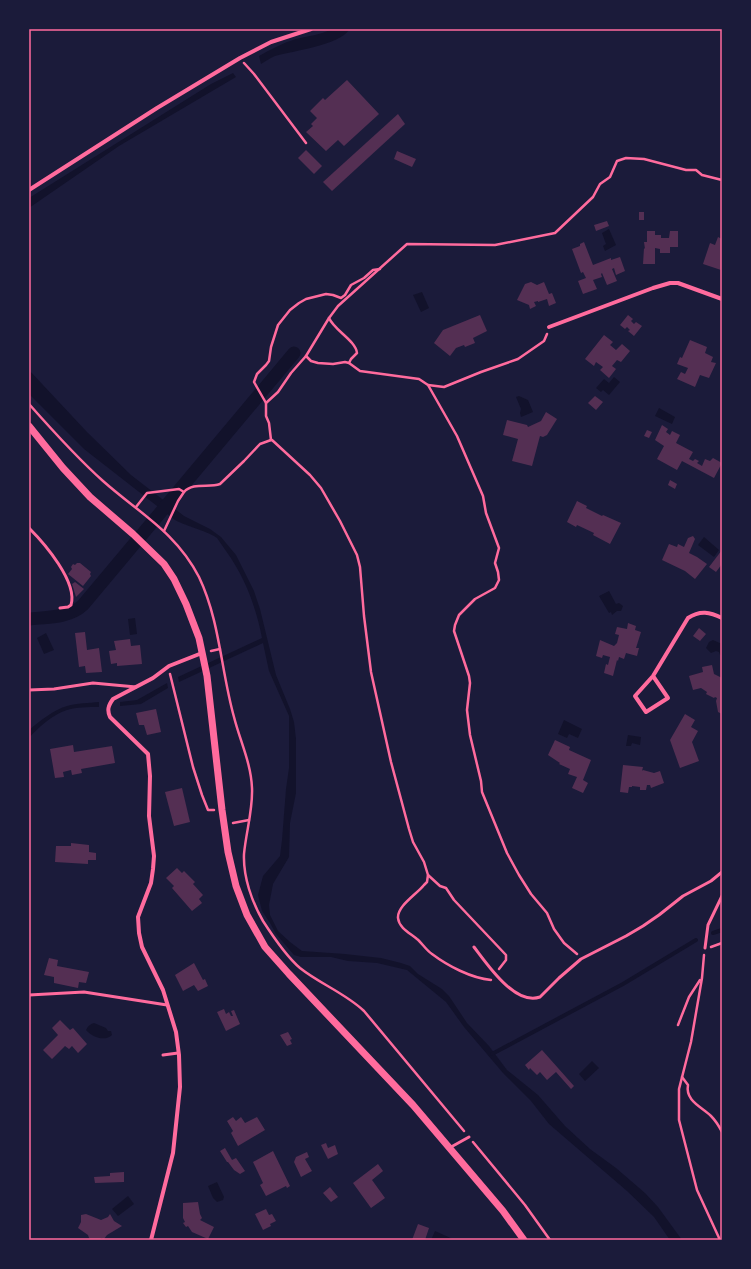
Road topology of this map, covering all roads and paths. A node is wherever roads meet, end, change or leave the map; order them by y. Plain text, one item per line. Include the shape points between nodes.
1 (310, 29) edge
2 (240, 58) junction
3 (306, 143) dead end
4 (722, 180) edge
5 (29, 190) edge
6 (380, 269) junction
7 (722, 299) edge
8 (329, 318) junction
9 (549, 327) joint
10 (306, 356) junction
11 (349, 363) junction
12 (428, 385) junction
13 (266, 403) junction
14 (29, 404) edge
15 (29, 426) edge
16 (271, 440) junction
17 (184, 492) junction
18 (136, 507) junction
19 (29, 528) edge
20 (164, 530) junction
21 (60, 608) dead end
22 (722, 618) edge
23 (202, 653) junction
24 (169, 666) junction
25 (653, 676) junction
26 (137, 687) junction
27 (29, 690) edge
28 (222, 810) junction
29 (249, 820) junction
30 (224, 824) junction
31 (722, 872) edge
32 (428, 875) junction
33 (722, 896) edge
34 (474, 947) dead end
35 (705, 948) joint
36 (581, 959) junction
37 (496, 975) junction
38 (702, 978) junction
39 (501, 981) junction
40 (29, 995) edge
41 (168, 1005) junction
42 (678, 1025) dead end
43 (178, 1053) junction
44 (163, 1055) dead end
45 (682, 1076) junction
46 (722, 1132) edge
47 (468, 1136) junction
48 (449, 1148) junction
49 (151, 1240) edge
50 (524, 1240) edge
51 (550, 1240) edge
52 (720, 1240) edge

1 - 2 street via 271,42
2 - 3 path
2 - 5 street
4 - 6 path via 702,175 696,170 686,170 644,159 621,159 617,161 610,177 600,184 594,196 556,233 495,245 407,244
6 - 8 path via 338,306
6 - 13 path via 373,270 351,285 341,298 326,294 306,299 286,316 276,330 269,362 257,374 254,382
7 - 9 street via 678,283 670,283
8 - 10 path
8 - 11 path via 356,350
9 - 12 path via 544,341 518,359 444,387
10 - 11 path via 318,363
10 - 13 path via 278,392
11 - 12 path via 360,371 419,379
12 - 36 path via 457,436 483,496 486,513 499,548 495,563 499,580 495,588 475,599 459,615 454,631 469,676 466,710 482,792 507,853 519,875 547,913 564,943
13 - 16 path
14 - 18 path via 93,472
15 - 23 street via 90,497 164,564 186,604
16 - 17 path via 260,444 220,484 192,487
16 - 32 path via 298,463 321,488 357,555 375,691 409,829
17 - 18 path via 179,489 147,493
17 - 20 path
18 - 20 path
19 - 21 lane via 48,549 69,585 70,605
20 - 29 path via 189,560 212,612 234,718 251,773
22 - 25 street via 706,612 688,618
23 - 24 street
23 - 28 street
24 - 26 street
24 - 28 path via 202,795 208,810
25 - 25 street via 635,696 646,712 668,698
26 - 27 lane via 93,683
26 - 41 street via 113,699 108,711 110,717 148,754 149,816 154,856 151,883 138,917 139,933 142,947
28 - 30 street
29 - 30 path
29 - 47 path via 244,864 253,900 264,922 300,968 352,1000 364,1011
30 - 48 street via 236,886 247,915 265,947 413,1105
31 - 36 lane via 683,896 643,926
32 - 37 path via 446,888 454,900 506,955 506,960
32 - 39 path via 424,885 401,908 398,918 401,926 431,953 466,973 482,979
33 - 35 lane via 708,925
34 - 37 lane
35 - 38 path
36 - 39 lane via 537,998 527,998
37 - 39 lane
38 - 42 path via 689,997
38 - 45 path via 691,1042
40 - 41 lane via 84,992
41 - 43 street via 176,1032
43 - 44 lane
43 - 49 street via 180,1087 172,1153
45 - 46 path via 694,1103 710,1114
45 - 52 path via 678,1120 697,1190
47 - 48 lane
47 - 51 path via 526,1205
48 - 50 street via 503,1211

